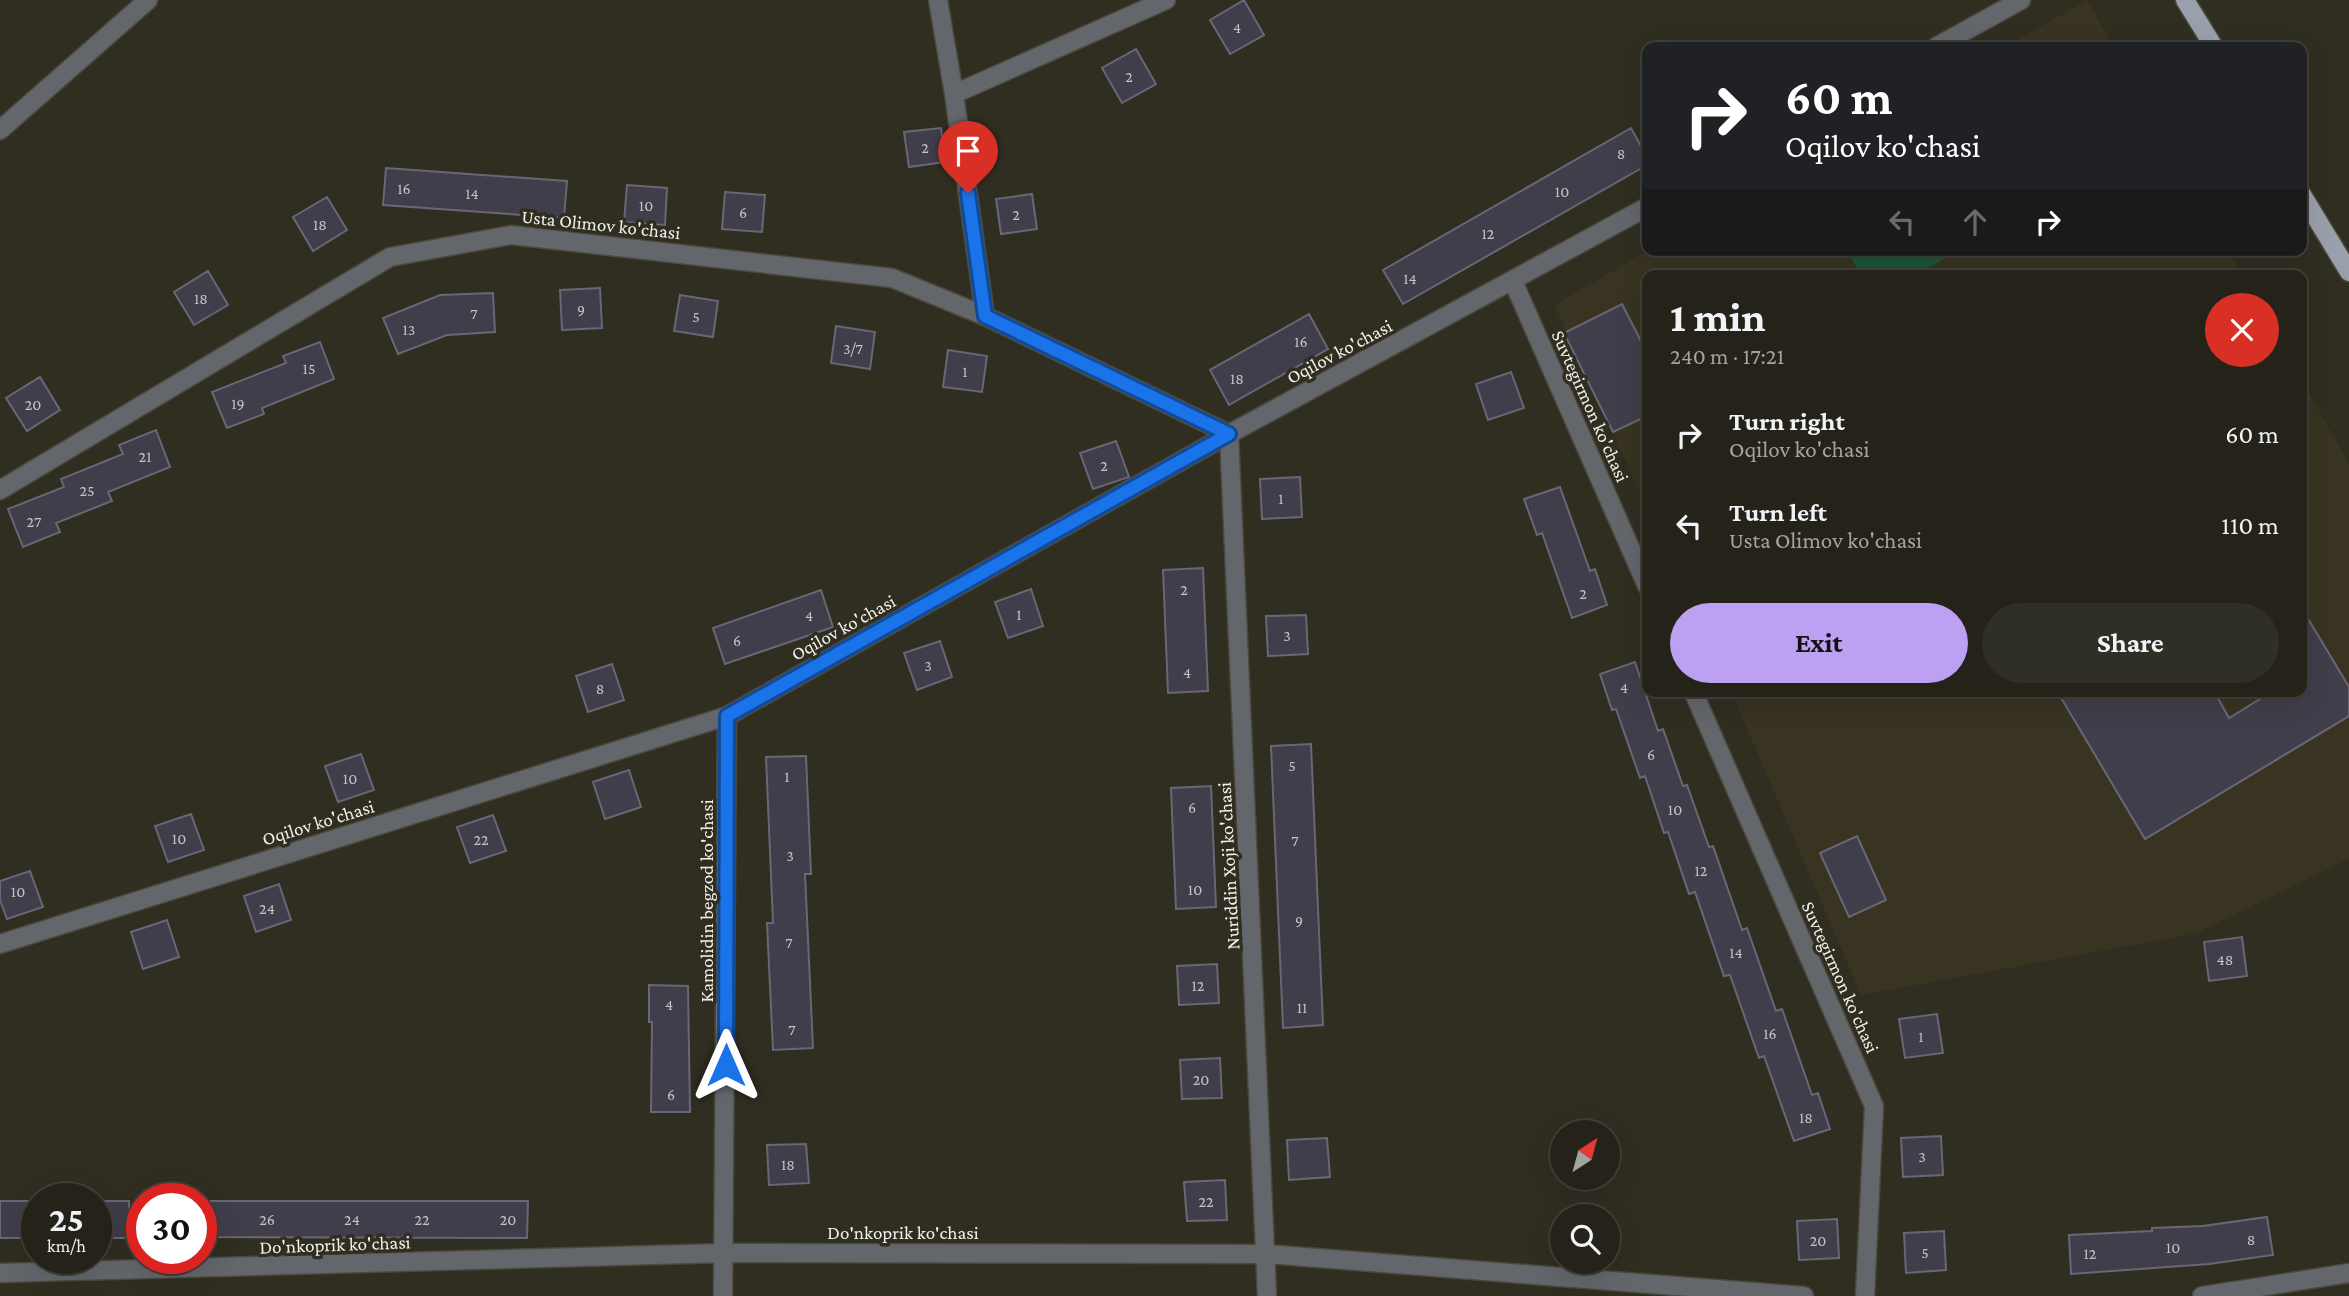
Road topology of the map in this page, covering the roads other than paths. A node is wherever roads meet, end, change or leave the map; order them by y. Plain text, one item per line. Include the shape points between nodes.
1 (148, 0) edge
2 (938, 0) edge
3 (1166, 0) edge
4 (2021, 0) edge
5 (2189, 1) edge
6 (1945, 42) edge
7 (2211, 42) edge
8 (954, 94) junction
9 (0, 130) edge
10 (2307, 203) edge
11 (1642, 210) edge
12 (2349, 272) edge
13 (1513, 281) junction
14 (985, 316) junction
15 (1229, 434) junction
16 (0, 490) edge
17 (1642, 575) edge
18 (1696, 697) edge
19 (727, 716) junction
20 (0, 944) edge
21 (725, 1253) junction
22 (1267, 1254) junction
23 (0, 1273) edge
24 (2349, 1273) edge
25 (723, 1296) edge
26 (1267, 1296) edge
27 (1804, 1296) edge
28 (1865, 1296) edge
29 (2202, 1296) edge

1 - 9 street
2 - 8 street
3 - 8 street
4 - 6 street
5 - 7 main road
8 - 14 street
10 - 12 main road
11 - 13 street, Oqilov ko'chasi
13 - 15 street, Oqilov ko'chasi
13 - 17 street, Suvtegirmon ko'chasi
14 - 15 street, Usta Olimov ko'chasi
14 - 16 street, Usta Olimov ko'chasi via 892,278 511,235 390,257
15 - 19 street, Oqilov ko'chasi
15 - 22 street, Nuriddin Xoji ko'chasi
18 - 28 street, Suvtegirmon ko'chasi via 1874,1106
19 - 20 street, Oqilov ko'chasi
19 - 21 street, Kamolidin begzod ko'chasi
21 - 22 street, Do'nkoprik ko'chasi
21 - 23 street, Do'nkoprik ko'chasi
21 - 25 street, Kamolidin begzod ko'chasi
22 - 26 street, Nuriddin Xoji ko'chasi
22 - 27 street, Do'nkoprik ko'chasi
24 - 29 street

